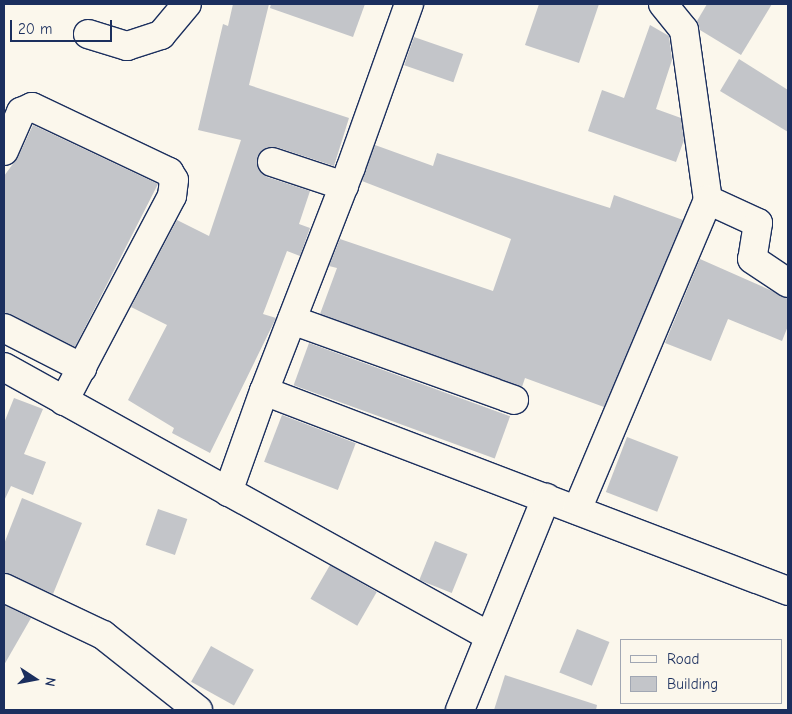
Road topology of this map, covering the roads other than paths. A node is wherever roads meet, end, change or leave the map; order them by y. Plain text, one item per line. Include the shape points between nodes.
1 (187, 4) edge
2 (409, 4) edge
3 (663, 4) edge
4 (88, 34) dead end
5 (4, 151) edge
6 (272, 162) dead end
7 (344, 186) junction
8 (708, 200) junction
9 (788, 283) edge
10 (292, 320) junction
11 (4, 328) edge
12 (4, 367) edge
13 (82, 368) junction
14 (264, 391) junction
15 (514, 400) dead end
16 (64, 401) junction
17 (228, 492) junction
18 (546, 498) junction
19 (577, 510) junction
20 (4, 588) edge
21 (788, 591) edge
22 (487, 635) junction
23 (188, 707) edge
24 (460, 710) edge

1 - 4 street via 162,35 127,46
2 - 7 street
3 - 8 street via 684,30
5 - 13 street via 21,112 32,107 169,172 174,180 172,196
6 - 7 street
7 - 10 street
8 - 9 street via 758,222 752,259
8 - 19 street
10 - 14 street
10 - 15 street
11 - 13 street
12 - 16 street
13 - 16 street
14 - 17 street
14 - 18 street
16 - 17 street
17 - 22 street
18 - 19 street
18 - 22 street
19 - 21 street
20 - 23 street via 102,635
22 - 24 street

